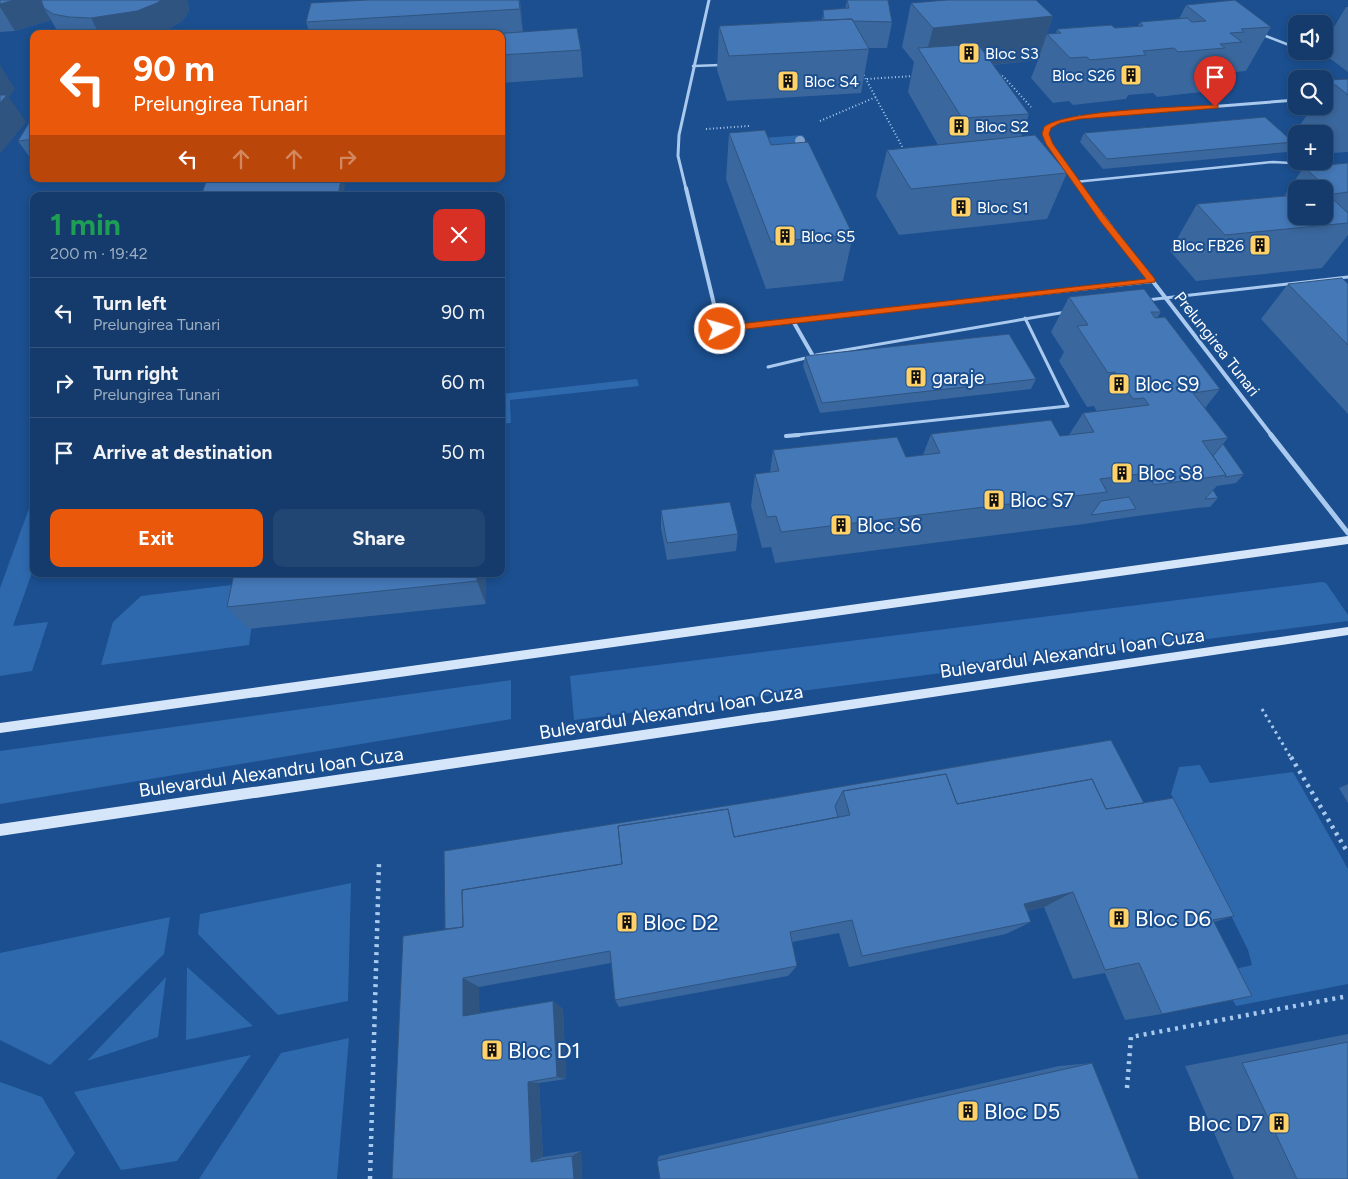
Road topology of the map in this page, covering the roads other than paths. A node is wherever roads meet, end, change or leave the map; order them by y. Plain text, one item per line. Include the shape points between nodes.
1 (709, 0) edge
2 (1260, 34) dead end
3 (1288, 45) edge
4 (723, 65) edge
5 (693, 66) junction
6 (1288, 101) edge
7 (1334, 164) edge
8 (1075, 182) junction
9 (1348, 277) edge
10 (1327, 279) junction
11 (1152, 281) junction
12 (1334, 286) edge
13 (1165, 297) junction
14 (1146, 300) edge
15 (1072, 311) dead end
16 (1026, 318) junction
17 (793, 321) junction
18 (814, 356) junction
19 (768, 368) dead end
20 (786, 436) dead end
21 (1348, 533) edge
22 (1348, 540) edge
23 (1348, 630) edge
24 (0, 728) edge
25 (0, 830) edge

1 - 5 street
2 - 3 lane
4 - 5 lane
5 - 17 street via 678,156 720,329
6 - 8 street, Prelungirea Tunari via 1080,117 1058,122 1048,127 1045,134
7 - 8 lane via 1273,162
8 - 11 street, Prelungirea Tunari
9 - 10 lane
10 - 12 lane
10 - 13 lane
11 - 13 street, Prelungirea Tunari
11 - 17 street
13 - 14 lane
13 - 21 street, Prelungirea Tunari
15 - 16 lane
16 - 18 lane
16 - 20 lane via 1068,406
17 - 18 street
18 - 19 lane
22 - 24 main road
23 - 25 main road, Bulevardul Alexandru Ioan Cuza

